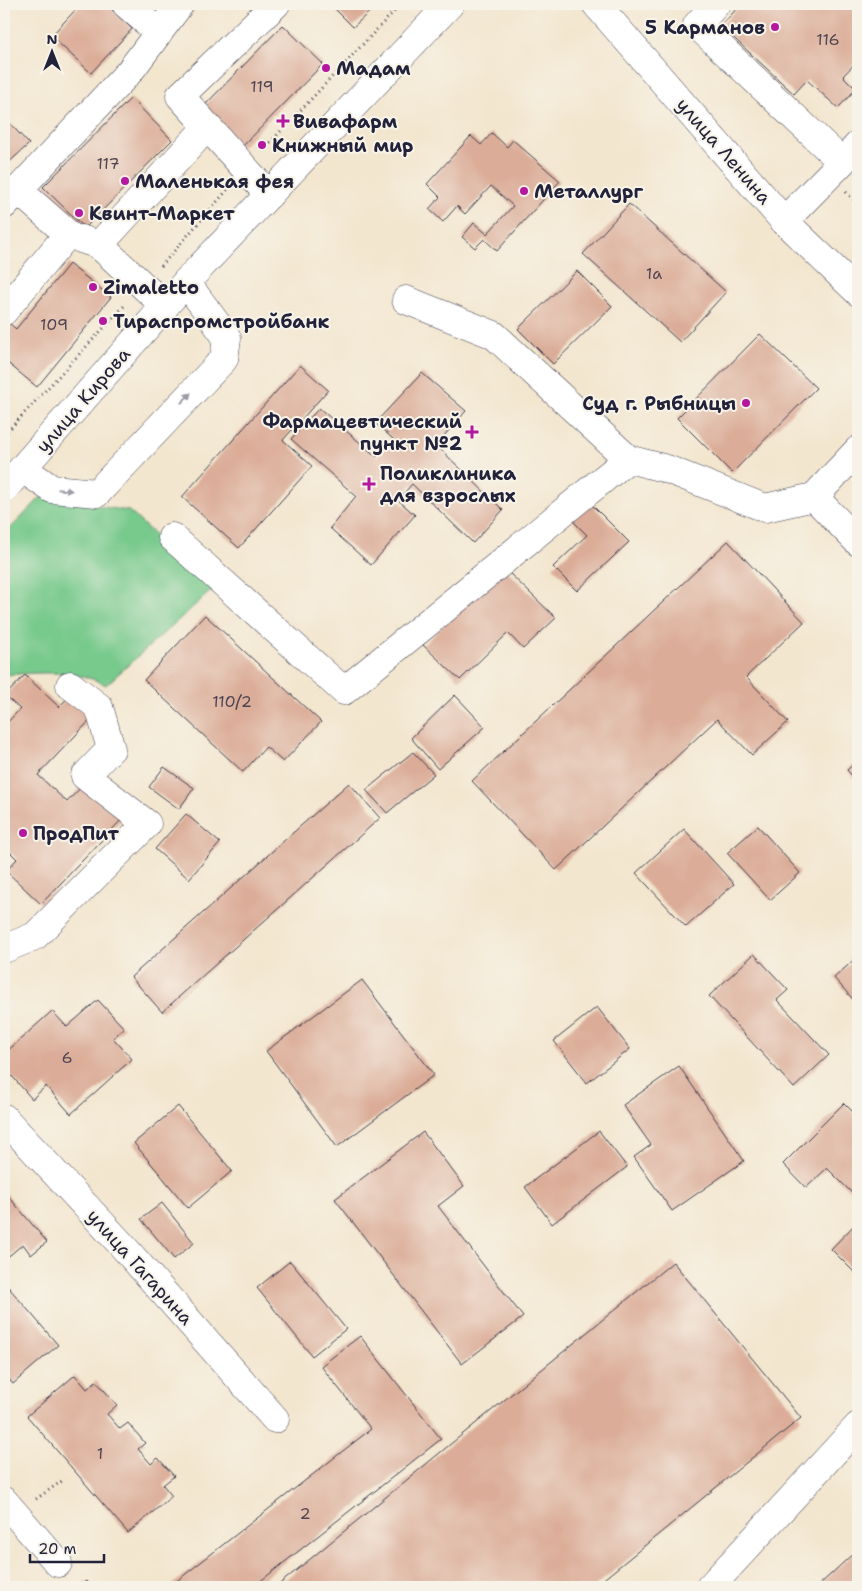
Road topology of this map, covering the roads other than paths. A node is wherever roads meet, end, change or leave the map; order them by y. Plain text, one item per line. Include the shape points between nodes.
1 (126, 4) edge
2 (180, 4) edge
3 (276, 4) edge
4 (450, 4) edge
5 (596, 4) edge
6 (716, 4) edge
7 (158, 33) junction
8 (206, 128) junction
9 (850, 153) edge
10 (269, 195) junction
11 (11, 197) edge
12 (784, 221) junction
13 (68, 234) junction
14 (99, 245) junction
15 (186, 282) junction
16 (858, 292) edge
17 (406, 300) dead end
18 (165, 306) junction
19 (4, 311) edge
20 (858, 450) edge
21 (628, 459) junction
22 (23, 469) junction
23 (4, 489) edge
24 (814, 497) junction
25 (172, 537) dead end
26 (858, 542) edge
27 (70, 685) dead end
28 (4, 949) edge
29 (4, 1118) edge
30 (274, 1418) dead end
31 (858, 1426) edge
32 (9, 1507) edge
33 (58, 1563) dead end
34 (710, 1587) edge

1 - 7 street
2 - 7 street
3 - 8 street via 180,96
4 - 10 street, улица Кирова
5 - 12 street, улица Ленина
6 - 9 street via 697,25
7 - 11 street via 130,71
8 - 10 street
8 - 14 street
9 - 12 street
10 - 15 street, улица Кирова
11 - 13 street
12 - 16 street, улица Ленина
13 - 14 street
13 - 19 street
14 - 18 street
15 - 18 street, улица Кирова
22 -> 15 street via 52,489 97,494 224,359 227,338
17 - 21 street via 494,335
18 - 22 street, улица Кирова
20 - 24 street
21 - 24 street via 666,469 765,508
21 - 25 street via 344,691
22 - 23 street, улица Кирова
24 - 26 street
27 - 28 street via 99,707 111,749 85,776 147,824 35,936
29 - 30 street, улица Гагарина via 120,1243
31 - 34 street
32 - 33 street

